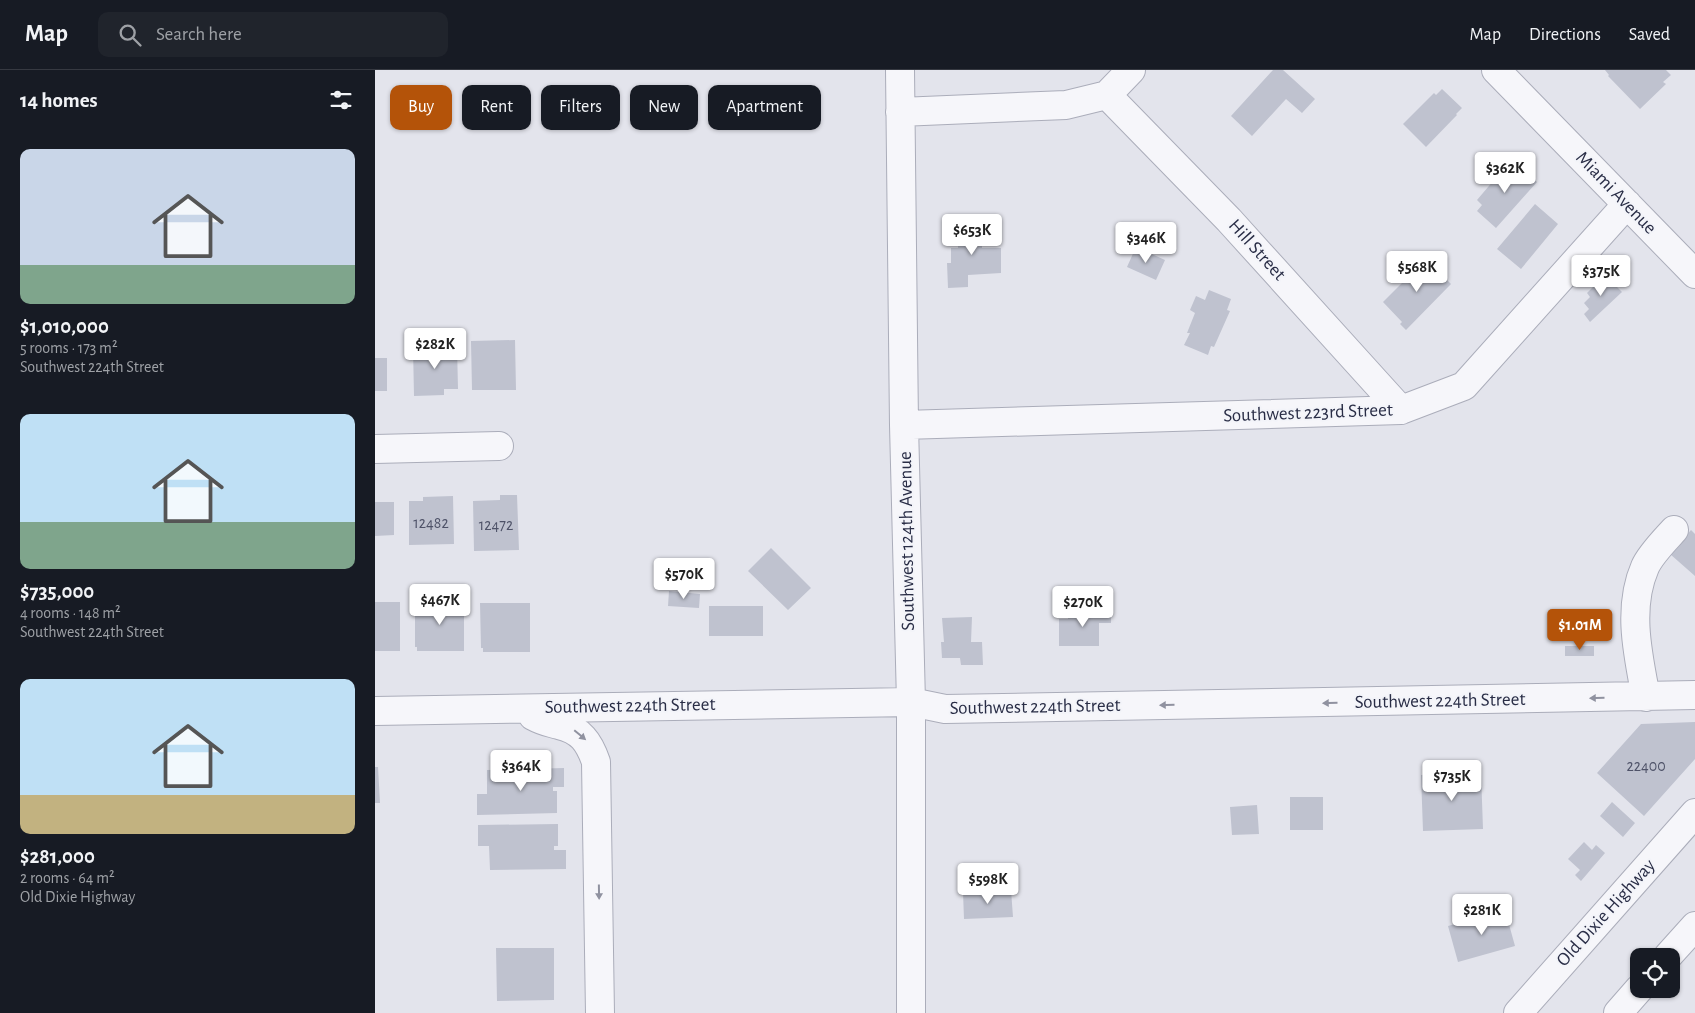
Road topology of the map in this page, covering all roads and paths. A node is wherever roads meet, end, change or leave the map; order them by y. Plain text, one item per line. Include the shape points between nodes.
1 (900, 70) edge
2 (1131, 70) edge
3 (1496, 70) edge
4 (1107, 95) junction
5 (900, 112) junction
6 (1627, 204) junction
7 (1695, 274) edge
8 (1401, 410) junction
9 (904, 425) junction
10 (499, 446) dead end
11 (375, 449) edge
12 (1674, 530) dead end
13 (1695, 695) edge
14 (1646, 697) junction
15 (911, 702) junction
16 (521, 708) junction
17 (375, 711) edge
18 (1695, 813) edge
19 (1695, 926) edge
20 (1675, 948) edge
21 (1631, 998) edge
22 (600, 1013) edge
23 (911, 1013) edge
24 (1518, 1013) edge
25 (1618, 1013) edge

1 - 5 street, Southwest 124th Avenue
2 - 4 street
3 - 6 street, Miami Avenue
4 - 5 street via 1066,105
4 - 8 street, Hill Street via 1229,220
5 - 9 street, Southwest 124th Avenue
6 - 7 street, Miami Avenue
6 - 8 street, Southwest 223rd Street via 1464,386
8 - 9 street, Southwest 223rd Street
9 - 15 street, Southwest 124th Avenue
10 - 11 street
12 - 14 street via 1645,565 1639,586 1635,626
13 - 14 street, Southwest 224th Street
14 -> 15 street, Southwest 224th Street via 945,709
15 - 16 street, Southwest 224th Street
15 - 23 street, Southwest 124th Avenue
16 - 17 street, Southwest 224th Street
16 -> 22 street via 545,723 579,732 591,748 596,762
18 - 24 street, Old Dixie Highway
19 - 20 street
21 - 25 street

